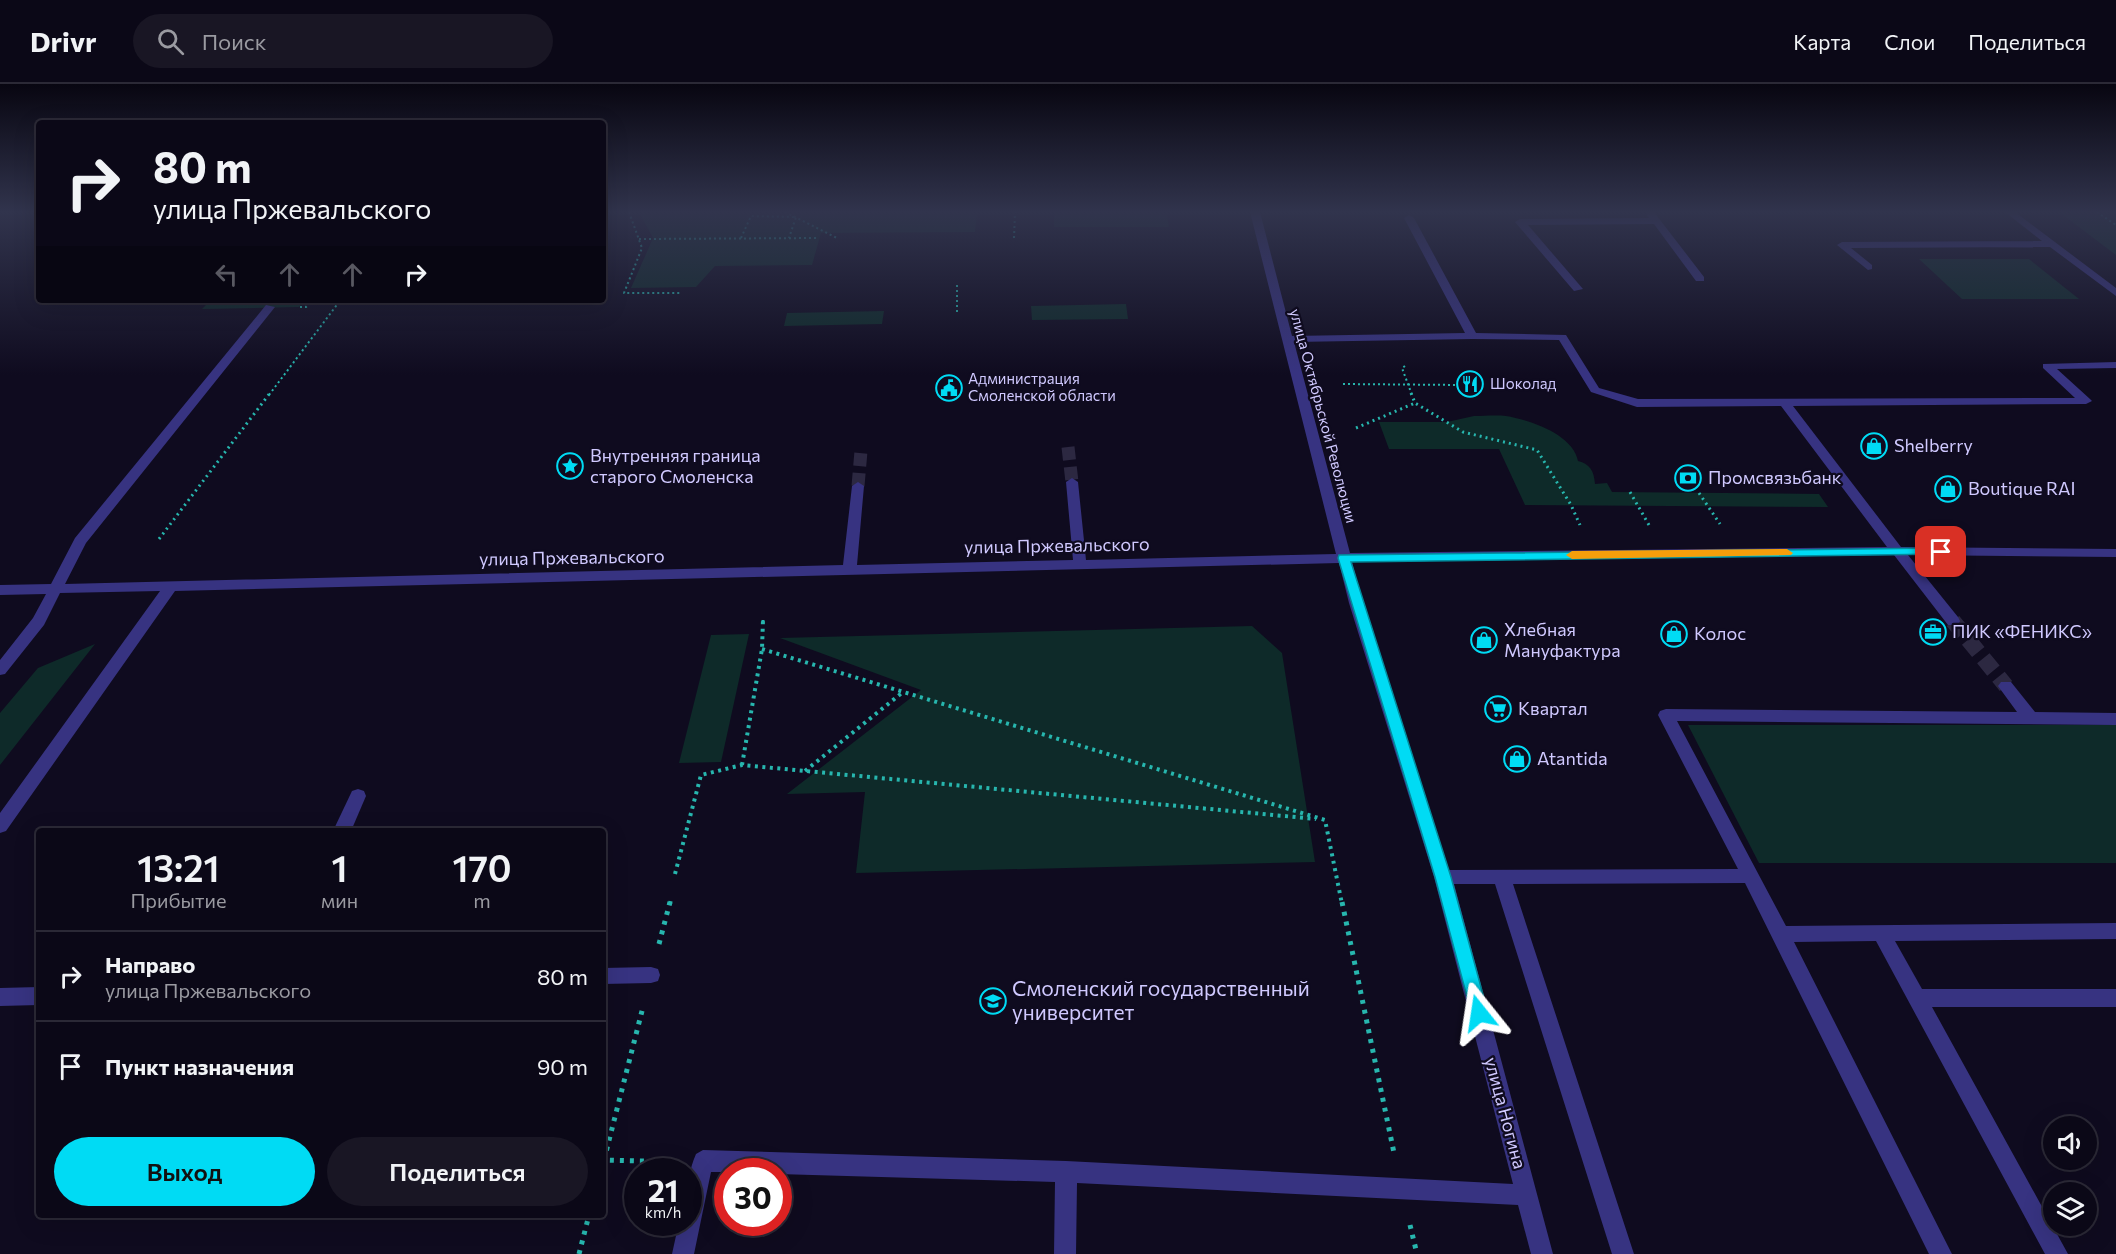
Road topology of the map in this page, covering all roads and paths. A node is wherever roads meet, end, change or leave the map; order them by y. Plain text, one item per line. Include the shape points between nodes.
1 (635, 267) edge
2 (1269, 267) edge
3 (1435, 267) edge
4 (1559, 267) edge
5 (1691, 267) edge
6 (2082, 267) edge
7 (1700, 279) dead end
8 (957, 285) dead end
9 (1578, 289) dead end
10 (680, 293) dead end
11 (2116, 293) edge
12 (339, 303) edge
13 (270, 308) dead end
14 (957, 312) dead end
15 (1472, 336) junction
16 (1287, 339) junction
17 (2116, 365) edge
18 (1343, 384) dead end
19 (1408, 385) junction
20 (1461, 385) dead end
21 (1415, 402) junction
22 (1785, 403) junction
23 (1356, 428) dead end
24 (1072, 482) tunnel mouth
25 (858, 486) tunnel mouth
26 (1630, 492) dead end
27 (1699, 493) dead end
28 (1652, 530) dead end
29 (1723, 530) dead end
30 (1583, 531) dead end
31 (159, 539) dead end
32 (1897, 551) junction
33 (2116, 553) edge
34 (1344, 558) junction
35 (1080, 564) junction
36 (850, 569) junction
37 (171, 586) junction
38 (55, 588) junction
39 (0, 590) edge
40 (763, 616) dead end
41 (1953, 621) tunnel mouth
42 (762, 649) junction
43 (0, 670) edge
44 (2006, 686) tunnel mouth
45 (904, 692) junction
46 (2116, 718) edge
47 (2031, 719) junction
48 (742, 765) junction
49 (804, 771) junction
50 (358, 796) dead end
51 (1325, 820) junction
52 (0, 826) edge
53 (343, 828) edge
54 (675, 874) dead end
55 (1750, 876) junction
56 (1443, 877) junction
57 (1502, 877) junction
58 (671, 899) dead end
59 (2116, 931) edge
60 (1881, 933) junction
61 (1781, 934) junction
62 (651, 975) junction
63 (606, 976) edge
64 (36, 996) edge
65 (0, 997) edge
66 (1917, 998) junction
67 (2116, 998) edge
68 (606, 1154) edge
69 (606, 1162) edge
70 (624, 1162) edge
71 (1066, 1172) junction
72 (1402, 1188) junction
73 (1527, 1195) junction
74 (589, 1218) edge
75 (579, 1254) edge
76 (684, 1254) edge
77 (1065, 1254) edge
78 (1417, 1254) edge
79 (1542, 1254) edge
80 (1623, 1254) edge
81 (1941, 1254) edge
82 (2057, 1254) edge

1 - 10 path via 624,294
2 - 16 street, улица Октябрьской Революции
3 - 15 street
4 - 9 street
5 - 7 street
6 - 11 street
8 - 14 path
12 - 31 path
13 - 38 street via 80,541
15 - 16 street
15 - 22 street via 1562,337 1595,390 1637,403
16 - 34 street, улица Октябрьской Революции
17 - 22 street via 2047,366 2086,401
18 - 19 path
19 - 20 path
19 - 21 path
21 - 23 path
21 - 30 path via 1463,432 1537,450
22 - 32 street
24 - 35 street
25 - 36 street
26 - 28 path
27 - 29 path
32 - 33 street, улица Пржевальского
32 - 34 street, улица Пржевальского
32 - 41 street
34 - 35 street, улица Пржевальского
34 - 56 street, улица Ногина
35 - 36 street, улица Пржевальского
36 - 37 street, улица Пржевальского
37 - 38 street, улица Пржевальского
37 - 52 street
38 - 39 street, улица Пржевальского
38 - 43 street via 39,621
40 - 42 path
42 - 45 path
42 - 48 path
44 - 47 street
45 - 49 path
45 - 51 path
46 - 47 street
47 - 55 street via 1666,715
48 - 49 path
48 - 54 path via 701,775
49 - 51 path
50 - 53 street
51 - 72 path
55 - 57 street
55 - 61 street
56 - 57 street
56 - 73 street, улица Ногина
57 - 80 street
58 - 62 path
59 - 60 street
60 - 61 street
60 - 66 street
61 - 81 street
62 - 63 street
62 - 68 path
64 - 65 street
66 - 67 street
66 - 82 street
69 - 70 path
71 - 72 street
71 - 76 street via 703,1161
71 - 77 street
72 - 73 street
72 - 78 path
73 - 79 street, улица Ногина
74 - 75 path

